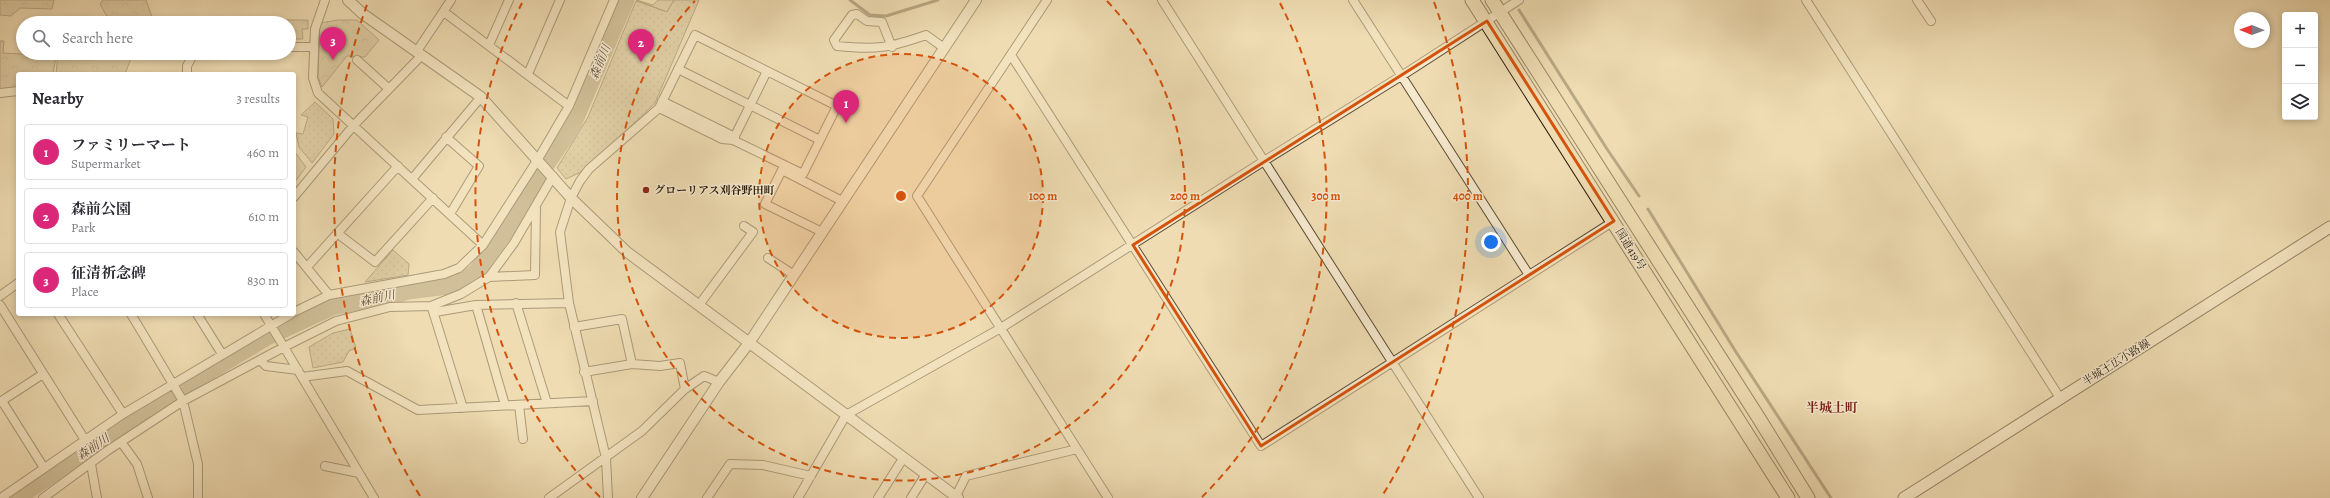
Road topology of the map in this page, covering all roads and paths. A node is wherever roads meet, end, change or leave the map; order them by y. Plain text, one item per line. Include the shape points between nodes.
1 (326, 0) edge
2 (348, 0) edge
3 (451, 0) edge
4 (508, 0) edge
5 (560, 0) edge
6 (614, 0) edge
7 (976, 0) edge
8 (1047, 0) edge
9 (1162, 0) edge
10 (1353, 0) edge
11 (1472, 0) edge
12 (1492, 0) edge
13 (1519, 0) edge
14 (1806, 0) edge
15 (1917, 0) edge
16 (444, 12) junction
17 (1500, 12) junction
18 (1486, 21) junction
19 (1931, 21) dead end
20 (489, 45) junction
21 (296, 46) edge
22 (314, 47) junction
23 (892, 47) junction
24 (944, 48) junction
25 (419, 52) junction
26 (1011, 55) junction
27 (190, 60) edge
28 (357, 60) dead end
29 (678, 69) junction
30 (767, 71) junction
31 (187, 72) edge
32 (528, 74) junction
33 (1402, 74) junction
34 (388, 88) junction
35 (16, 91) edge
36 (0, 93) edge
37 (481, 97) junction
38 (660, 104) junction
39 (569, 106) junction
40 (750, 106) junction
41 (354, 125) junction
42 (446, 137) junction
43 (734, 138) junction
44 (820, 140) junction
45 (538, 159) junction
46 (1264, 161) junction
47 (398, 166) junction
48 (553, 176) junction
49 (412, 179) junction
50 (296, 195) edge
51 (433, 198) junction
52 (571, 198) junction
53 (842, 201) junction
54 (536, 207) junction
55 (450, 214) junction
56 (1614, 221) junction
57 (744, 226) dead end
58 (2330, 227) edge
59 (822, 232) junction
60 (337, 233) junction
61 (1133, 245) junction
62 (483, 246) junction
63 (296, 254) edge
64 (768, 258) dead end
65 (307, 267) junction
66 (794, 275) junction
67 (1529, 275) junction
68 (488, 277) junction
69 (16, 284) edge
70 (329, 295) junction
71 (0, 296) edge
72 (516, 303) junction
73 (569, 303) junction
74 (0, 305) edge
75 (476, 305) junction
76 (699, 305) junction
77 (433, 309) junction
78 (296, 311) edge
79 (59, 316) edge
80 (132, 316) edge
81 (198, 316) edge
82 (265, 316) edge
83 (288, 316) edge
84 (271, 326) junction
85 (574, 327) junction
86 (1001, 328) junction
87 (749, 343) junction
88 (284, 347) junction
89 (222, 354) junction
90 (260, 360) junction
91 (1392, 363) junction
92 (632, 364) junction
93 (584, 372) junction
94 (43, 374) junction
95 (300, 374) junction
96 (719, 382) junction
97 (174, 383) junction
98 (685, 389) junction
99 (2060, 398) junction
100 (593, 400) junction
101 (183, 401) junction
102 (1, 402) edge
103 (547, 403) junction
104 (519, 404) junction
105 (505, 405) junction
106 (463, 408) junction
107 (123, 414) junction
108 (846, 415) junction
109 (523, 438) dead end
110 (85, 440) junction
111 (121, 442) junction
112 (1077, 449) junction
113 (904, 457) junction
114 (606, 458) junction
115 (91, 464) junction
116 (325, 466) dead end
117 (44, 468) junction
118 (359, 473) junction
119 (926, 474) junction
120 (811, 476) junction
121 (563, 494) edge
122 (3, 495) edge
123 (957, 497) edge
124 (43, 498) edge
125 (97, 498) edge
126 (148, 498) edge
127 (198, 498) edge
128 (374, 498) edge
129 (549, 498) edge
130 (608, 498) edge
131 (642, 498) edge
132 (707, 498) edge
133 (798, 498) edge
134 (878, 498) edge
135 (911, 498) edge
136 (1108, 498) edge
137 (1479, 498) edge
138 (1788, 498) edge
139 (1808, 498) edge
140 (1904, 498) edge

1 - 22 street via 315,29
2 - 25 street via 363,14
3 - 16 street
4 - 20 street
5 - 32 street
6 - 39 street
7 - 24 street
8 - 26 street
9 - 46 street
10 - 33 street
11 - 18 highway, 国道419号
12 - 17 highway, 国道419号
13 - 17 street
14 - 99 street
15 - 19 street
16 - 20 street
16 - 25 street
17 - 18 street
17 - 139 highway, 国道419号
18 - 33 street
18 - 56 highway, 国道419号
20 - 32 street
21 - 22 street
22 - 41 street via 315,88
23 - 23 street via 876,49 837,46 834,40 852,14 857,14 867,21 882,22
23 - 24 street via 926,35
24 - 53 street
25 - 34 street
25 - 37 street
26 - 61 street
26 - 86 street via 917,196
27 - 31 street
28 - 34 street
29 - 30 street via 695,35
29 - 38 street
29 - 40 street
30 - 40 street
30 - 44 street via 837,106
32 - 39 street
33 - 46 street
33 - 67 street
34 - 41 street
35 - 36 street
37 - 42 street
37 - 45 street
38 - 43 street via 722,139
38 - 52 street via 589,169
39 - 45 street
40 - 43 street
40 - 44 street
41 - 47 street
41 - 50 street
42 - 49 street
42 - 55 street via 479,166
43 - 44 street via 804,174
45 - 48 street
45 - 62 street
46 - 61 street
46 - 91 street
47 - 49 street
47 - 60 street
48 - 52 street
48 - 54 street
49 - 51 street
51 - 55 street
51 - 60 street via 376,262
52 - 73 street via 560,232
52 - 76 street via 627,252
53 - 59 street
53 - 59 street via 782,170 765,204
54 - 68 street via 514,243
54 - 68 street via 535,275
55 - 62 street
56 - 67 street
56 - 138 highway, 国道419号
57 - 76 street via 753,232
58 - 99 main road, 半城土広小路線
59 - 66 street
60 - 65 street
61 - 86 street
61 - 91 street via 1261,446
62 - 70 street via 459,268 444,274
63 - 65 street
64 - 66 street
65 - 70 street
66 - 87 street
67 - 91 street
68 - 77 street
69 - 71 street
70 - 78 street
72 - 73 street
72 - 75 street
72 - 103 street
73 - 85 street
74 - 94 street
75 - 77 street
75 - 105 street
76 - 87 street
77 - 88 street via 390,307 336,321
77 - 106 street
79 - 107 street
80 - 97 street
81 - 89 street
82 - 84 street
83 - 84 street
84 - 88 street
84 - 89 street
85 - 92 street via 622,319
85 - 93 street
86 - 108 street
86 - 112 street
87 - 96 street
87 - 108 street
88 - 90 street
88 - 95 street
89 - 97 street
90 - 95 street via 266,366
90 - 101 street
91 - 137 street
92 - 93 street
92 - 98 street via 660,366 680,363
93 - 100 street
94 - 102 street
94 - 110 street
95 - 106 street via 346,371 418,410
95 - 118 street
96 - 98 street via 704,376
96 - 131 street
97 - 101 street
97 - 107 street
98 - 114 street via 642,431
99 - 140 main road, 半城土広小路線
100 - 103 street
100 - 114 street
101 - 111 street
101 - 127 street via 198,464
102 - 117 street
103 - 104 street
104 - 105 street
104 - 109 street
105 - 106 street
107 - 110 street
108 - 113 street
108 - 120 street
110 - 117 street
111 - 115 street
111 - 126 street via 137,464
112 - 123 street via 966,476
112 - 136 street
113 - 119 street
113 - 134 street
114 - 121 street
114 - 130 street
115 - 124 street
115 - 125 street
116 - 118 street
117 - 122 street
118 - 128 street
119 - 123 street
119 - 135 street
120 - 132 street via 764,465 730,464
120 - 133 street
121 - 129 street

